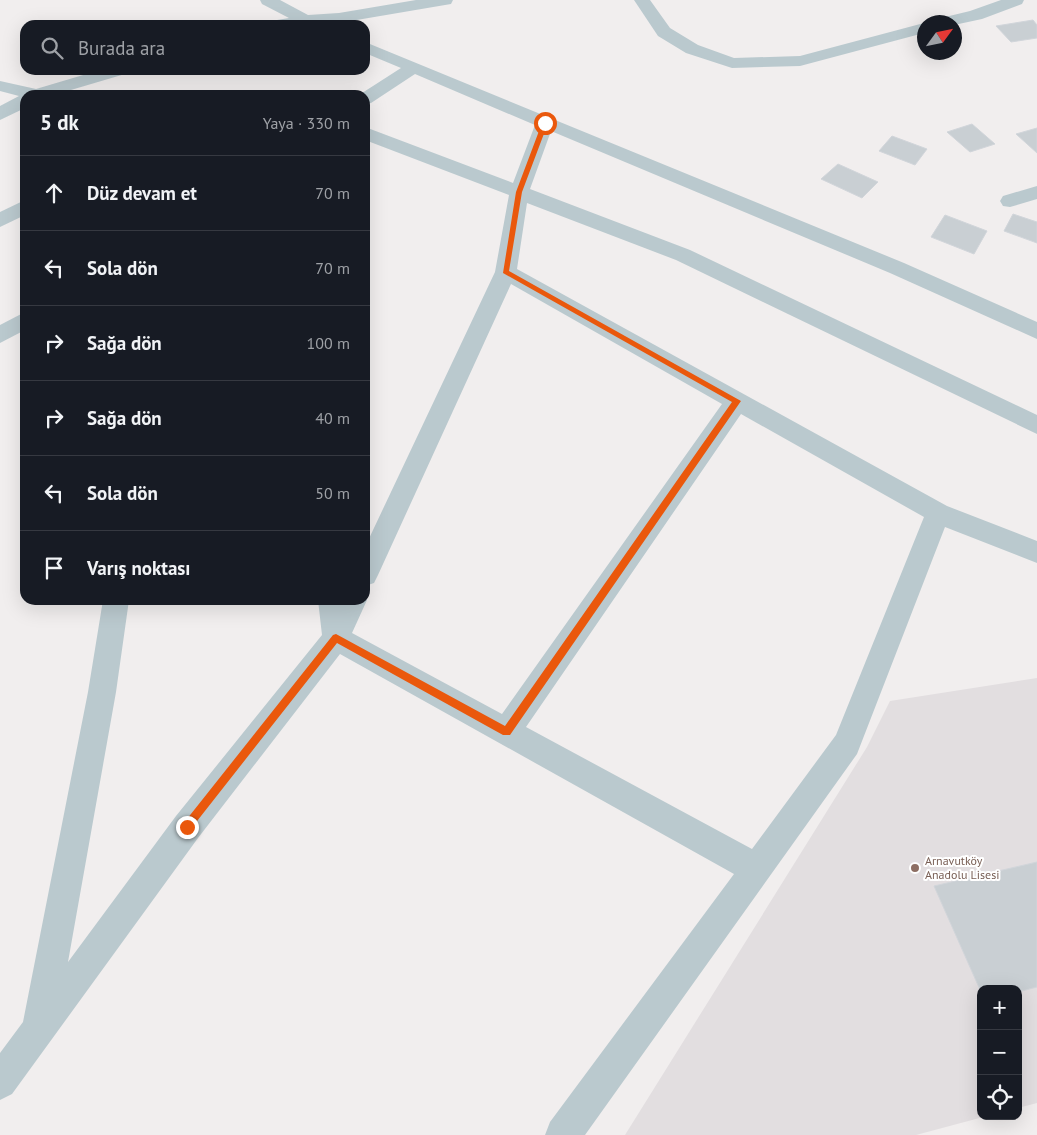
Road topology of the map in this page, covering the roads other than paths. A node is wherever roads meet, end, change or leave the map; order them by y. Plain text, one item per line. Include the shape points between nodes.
1 (268, 0) edge
2 (445, 0) edge
3 (642, 0) edge
4 (1016, 0) edge
5 (962, 18) edge
6 (305, 20) edge
7 (327, 20) edge
8 (917, 30) edge
9 (370, 49) edge
10 (413, 68) junction
11 (103, 75) edge
12 (0, 86) edge
13 (54, 90) edge
14 (20, 92) edge
15 (370, 96) edge
16 (20, 103) edge
17 (0, 114) edge
18 (545, 123) junction
19 (370, 135) edge
20 (519, 192) junction
21 (1037, 192) edge
22 (1010, 201) dead end
23 (20, 210) edge
24 (0, 220) edge
25 (506, 272) junction
26 (20, 323) edge
27 (1037, 331) edge
28 (0, 335) edge
29 (737, 401) junction
30 (1037, 425) edge
31 (938, 513) junction
32 (1037, 552) edge
33 (370, 564) edge
34 (115, 605) edge
35 (332, 605) edge
36 (352, 605) edge
37 (336, 638) junction
38 (506, 732) junction
39 (756, 869) junction
40 (38, 1029) junction
41 (0, 1082) edge
42 (563, 1135) edge

1 - 6 street
2 - 7 street
3 - 8 street via 664,32 692,49 732,63 800,60
4 - 5 street
9 - 10 street
10 - 15 street
10 - 18 street
11 - 13 street
12 - 14 street
16 - 17 street
18 - 20 street
18 - 27 street via 897,268
19 - 20 street
20 - 25 street
20 - 30 street via 684,255
21 - 22 street
23 - 24 street
25 - 29 street
25 - 33 street
26 - 28 street
29 - 31 street
29 - 38 street
31 - 32 street
31 - 39 street via 847,744
34 - 40 street via 102,692
35 - 37 street
36 - 37 street
37 - 38 street
37 - 40 street via 187,827
38 - 39 street
39 - 42 street
40 - 41 street

